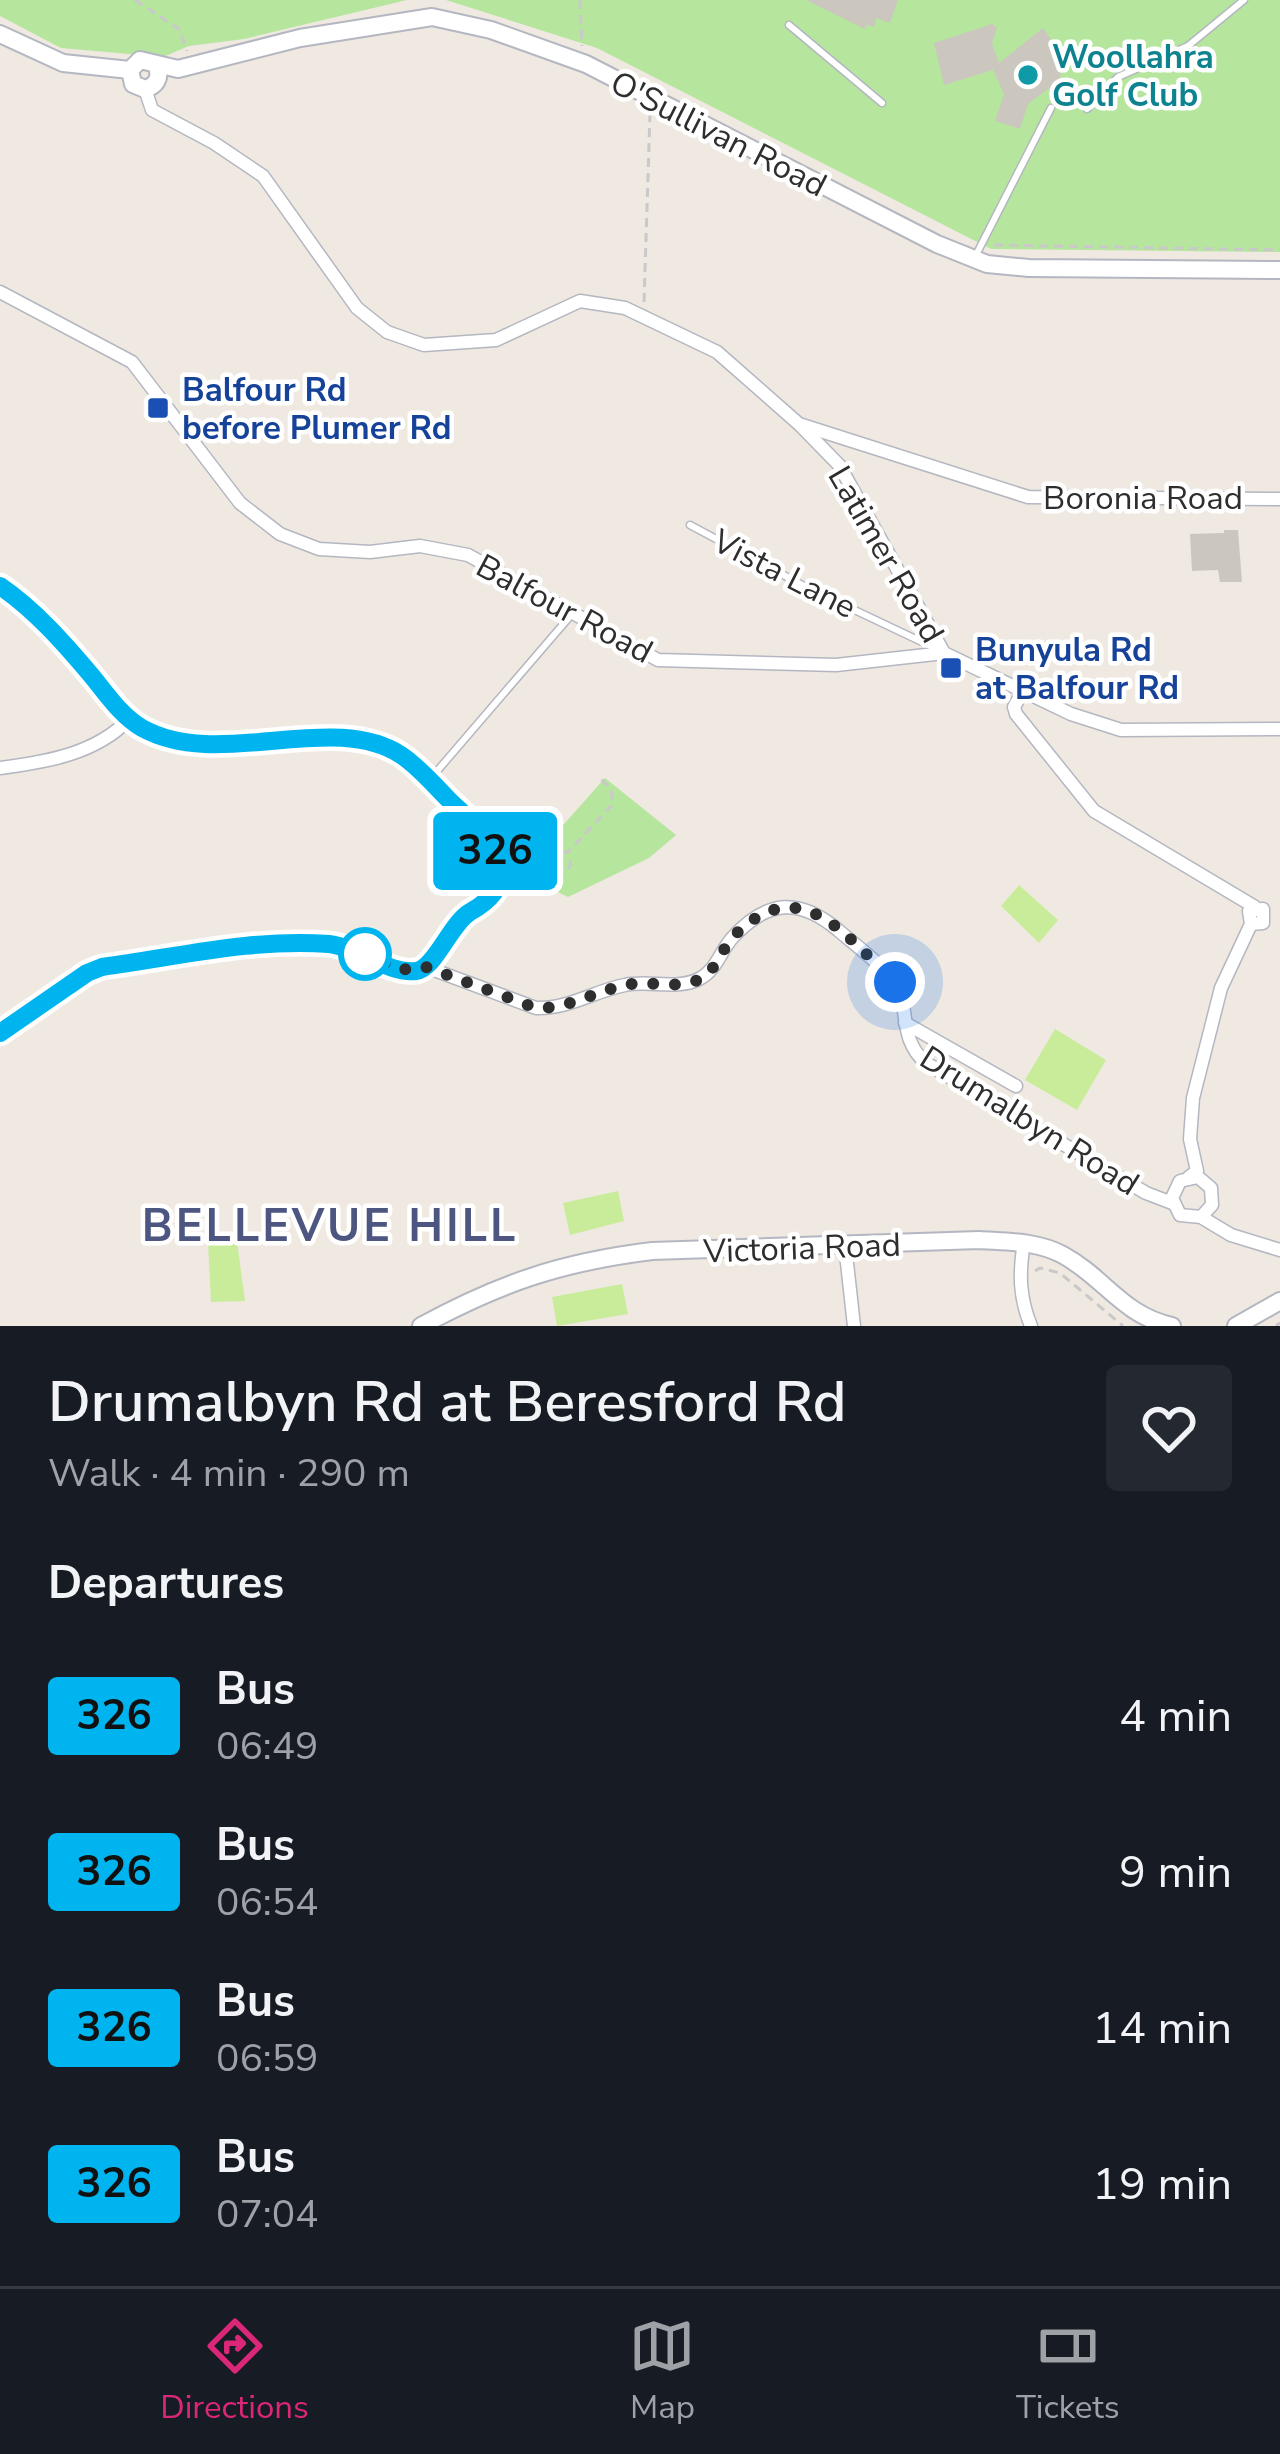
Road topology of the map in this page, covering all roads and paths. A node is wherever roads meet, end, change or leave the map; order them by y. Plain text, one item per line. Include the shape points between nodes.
1 (135, 0) edge
2 (580, 0) edge
3 (1244, 0) edge
4 (789, 25) dead end
5 (0, 34) edge
6 (583, 63) junction
7 (193, 66) junction
8 (157, 67) junction
9 (130, 70) junction
10 (145, 89) junction
11 (651, 100) junction
12 (882, 103) dead end
13 (1052, 108) dead end
14 (1088, 109) dead end
15 (1280, 250) edge
16 (978, 251) junction
17 (1280, 270) edge
18 (0, 292) edge
19 (643, 316) junction
20 (800, 425) junction
21 (1280, 499) edge
22 (690, 524) dead end
23 (0, 586) edge
24 (574, 612) junction
25 (944, 653) junction
26 (1023, 691) junction
27 (129, 719) junction
28 (1280, 729) edge
29 (0, 768) edge
30 (601, 779) dead end
31 (429, 780) junction
32 (568, 852) junction
33 (551, 861) junction
34 (557, 866) dead end
35 (501, 869) junction
36 (541, 872) junction
37 (1267, 914) edge
38 (426, 967) junction
39 (904, 1023) junction
40 (0, 1033) edge
41 (1016, 1086) dead end
42 (1189, 1177) junction
43 (1172, 1203) junction
44 (1201, 1217) junction
45 (1024, 1242) junction
46 (845, 1245) junction
47 (1280, 1250) edge
48 (1035, 1271) dead end
49 (1280, 1301) edge
50 (446, 1320) edge
51 (421, 1326) edge
52 (854, 1326) edge
53 (1031, 1326) edge
54 (1123, 1326) edge
55 (1172, 1326) edge
56 (1236, 1326) edge

1 - 7 path via 178,29
2 - 6 path
3 - 14 lane via 1187,46 1118,77
4 - 12 lane
5 - 9 main road via 63,63
6 - 7 main road, O'Sullivan Road via 432,16
6 - 11 main road, O'Sullivan Road
7 - 8 main road, O'Sullivan Road
8 - 9 main road via 140,60
8 - 10 main road via 157,81
9 - 10 main road via 133,84
10 - 19 street, Latimer Road via 152,110 263,176 357,308 387,332 424,344 496,340 580,301
11 - 16 main road, O'Sullivan Road
11 - 19 path
13 - 16 lane
15 - 16 path
16 - 17 main road, O'Sullivan Road via 986,264 1029,268
18 - 24 street, Balfour Road via 132,362 240,503 280,534 332,552 420,546 468,555
19 - 20 street, Latimer Road via 716,352
20 - 21 street, Boronia Road via 1028,497
20 - 25 street, Latimer Road via 838,465
22 - 25 lane, Vista Lane
23 - 27 street
24 - 25 street, Balfour Road via 668,661 836,664
24 - 31 lane
25 - 26 street, Latimer Road
26 - 28 street, Latimer Road via 1121,730
26 - 37 street via 1016,714 1094,811
27 - 29 street via 90,747
27 - 31 street via 195,742 357,740 400,754
30 - 32 path via 613,804
31 - 35 street via 485,837
32 - 33 path
32 - 36 path via 571,865 556,880
33 - 34 path
33 - 36 path
35 - 36 path
35 - 38 street via 490,899 452,927
37 - 42 street via 1247,914 1251,924 1221,988 1192,1098 1197,1171
38 - 39 street, Drumalbyn Road via 553,1009 626,985 703,978 733,937 791,905 814,912 895,982
38 - 40 street, Drumalbyn Road via 401,969 333,944 280,942 102,967
39 - 41 street, Drumalbyn Road
39 - 43 street, Drumalbyn Road via 926,1063
42 - 43 street via 1174,1188
42 - 44 street via 1211,1188 1212,1205
43 - 44 street via 1187,1218
44 - 47 street
45 - 46 main road, Victoria Road
45 - 53 street via 1019,1281
45 - 55 main road, Victoria Road via 1061,1254 1133,1313
46 - 50 main road, Victoria Road via 606,1257 529,1274
46 - 52 street
48 - 54 path via 1060,1273
49 - 56 main road
50 - 51 main road, Victoria Road

